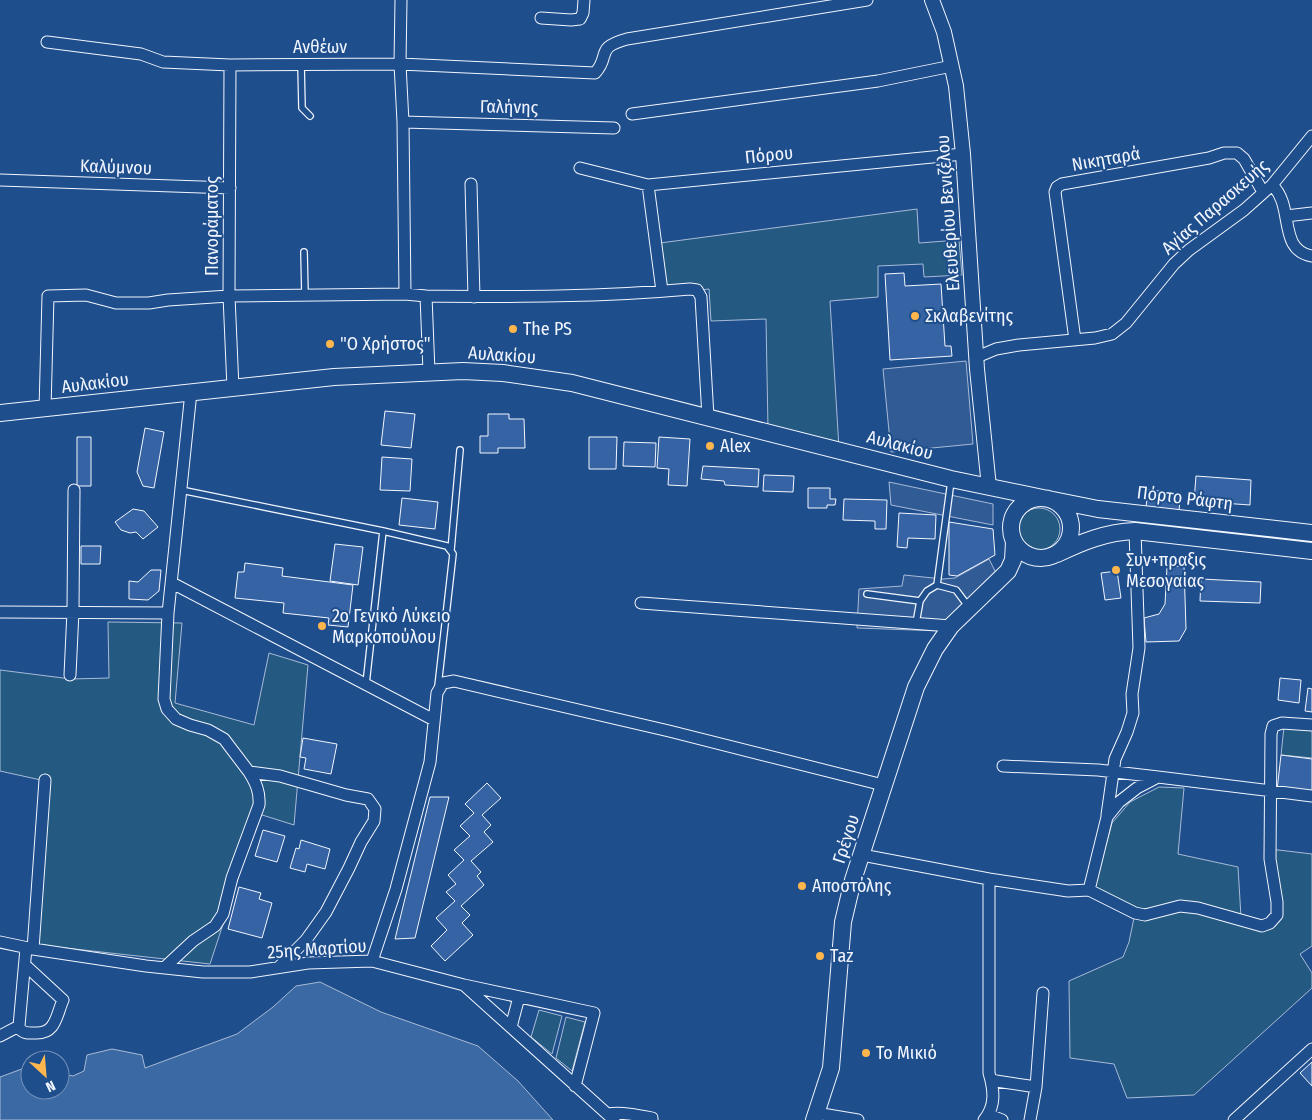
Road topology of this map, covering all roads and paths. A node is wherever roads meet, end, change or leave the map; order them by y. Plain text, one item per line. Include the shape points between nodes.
1 (401, 0) edge
2 (584, 0) edge
3 (867, 0) edge
4 (932, 0) edge
5 (541, 18) dead end
6 (47, 42) dead end
7 (301, 64) junction
8 (400, 64) junction
9 (230, 65) junction
10 (952, 66) junction
11 (632, 114) dead end
12 (310, 116) dead end
13 (403, 122) junction
14 (614, 128) dead end
15 (1312, 136) edge
16 (963, 154) junction
17 (580, 168) dead end
18 (0, 180) edge
19 (471, 184) dead end
20 (648, 185) junction
21 (230, 188) junction
22 (1268, 188) junction
23 (1312, 213) edge
24 (1286, 216) junction
25 (304, 252) dead end
26 (1312, 256) edge
27 (662, 292) junction
28 (405, 294) junction
29 (305, 295) junction
30 (229, 296) junction
31 (426, 296) junction
32 (474, 297) junction
33 (1075, 340) junction
34 (977, 357) junction
35 (429, 372) junction
36 (233, 388) junction
37 (191, 392) junction
38 (45, 409) junction
39 (0, 413) edge
40 (708, 417) junction
41 (460, 450) dead end
42 (951, 479) junction
43 (989, 487) junction
44 (74, 490) dead end
45 (181, 490) junction
46 (1048, 499) junction
47 (1011, 522) junction
48 (383, 531) junction
49 (1135, 531) junction
50 (1312, 533) edge
51 (1014, 542) junction
52 (451, 550) junction
53 (1312, 550) edge
54 (1051, 556) junction
55 (172, 583) junction
56 (937, 585) junction
57 (867, 594) dead end
58 (984, 595) junction
59 (920, 601) junction
60 (641, 603) dead end
61 (969, 608) junction
62 (73, 611) junction
63 (0, 612) edge
64 (168, 613) junction
65 (916, 623) junction
66 (951, 626) junction
67 (70, 675) dead end
68 (366, 684) junction
69 (437, 693) junction
70 (434, 720) junction
71 (1312, 725) edge
72 (1003, 766) dead end
73 (249, 772) junction
74 (1113, 772) junction
75 (1158, 777) junction
76 (45, 780) dead end
77 (883, 785) junction
78 (1271, 792) junction
79 (1312, 796) edge
80 (1107, 817) junction
81 (862, 854) junction
82 (989, 879) junction
83 (1088, 890) junction
84 (0, 942) edge
85 (29, 948) junction
86 (372, 961) junction
87 (24, 965) junction
88 (279, 967) junction
89 (164, 968) junction
90 (464, 985) junction
91 (1043, 993) dead end
92 (519, 997) junction
93 (19, 1026) junction
94 (511, 1027) junction
95 (0, 1036) edge
96 (1312, 1048) edge
97 (990, 1079) junction
98 (575, 1086) junction
99 (1036, 1087) junction
100 (815, 1117) edge
101 (608, 1118) edge
102 (986, 1118) edge
103 (652, 1120) edge
104 (858, 1120) edge
105 (1002, 1120) edge
106 (1030, 1120) edge
107 (1234, 1120) edge

1 - 8 street
2 - 5 street via 580,19
3 - 8 street, Ανθέων via 614,42 604,51 600,67 594,73
4 - 10 street, Ελευθερίου Βενιζέλου
6 - 9 street, Ανθέων via 141,54 163,62
7 - 8 street, Ανθέων
7 - 9 street, Ανθέων
7 - 12 lane via 302,108
8 - 13 street
9 - 21 street, Πανοράματος
10 - 11 street via 878,82
10 - 16 street, Ελευθερίου Βενιζέλου
13 - 14 street, Γαλήνης
13 - 28 street
15 - 22 street, Αγίας Παρασκευής
16 - 20 street, Πόρου
16 - 34 street, Ελευθερίου Βενιζέλου
17 - 20 street, Πόρου
18 - 21 street, Καλύμνου
19 - 32 street
20 - 27 street
21 - 30 street, Πανοράματος
22 - 24 street via 1278,190
22 - 33 street, Αγίας Παρασκευής via 1174,264 1126,323 1112,334
22 - 33 street, Νικηταρά via 1237,153 1057,187 1055,192
23 - 24 street
24 - 26 street via 1295,249 1303,255
25 - 29 lane
27 - 32 street
27 - 40 street via 690,289 697,290 701,297
28 - 29 street
28 - 31 street
29 - 30 street
30 - 36 street, Πανοράματος
30 - 38 street via 149,303 116,302 86,296 48,296
31 - 32 street
31 - 35 street
33 - 34 street, Αγίας Παρασκευής via 1019,345
34 - 43 street, Ελευθερίου Βενιζέλου
35 - 36 main road, Αυλακίου via 334,377
35 - 40 main road, Αυλακίου via 538,377
36 - 37 main road, Αυλακίου
37 - 38 main road, Αυλακίου
37 - 45 street
38 - 39 main road, Αυλακίου
40 - 42 main road, Αυλακίου
41 - 52 lane
42 - 43 main road, Αυλακίου
42 - 56 lane
43 - 46 main road, Αυλακίου
43 - 47 main road via 1004,498 1011,513
44 - 62 street
45 - 48 lane
45 - 55 street
46 - 47 main road via 1032,499 1023,504
46 - 50 main road, Πόρτο Ράφτη via 1098,508
46 - 54 main road via 1067,513 1071,530 1065,546
47 - 51 main road
48 - 52 lane via 447,546
48 - 68 lane
49 - 53 main road
49 - 54 main road via 1094,538
49 - 74 street via 1139,648 1132,694 1133,713
51 - 54 main road via 1027,555 1036,558
51 - 58 main road, Γρέγου via 1011,565
52 - 69 lane
54 - 58 main road, Γρέγου via 1017,572
55 - 64 street
55 - 68 street
56 - 59 lane via 927,590
56 - 61 lane via 956,590
57 - 59 lane
58 - 61 main road, Γρέγου
59 - 65 lane
60 - 65 street
61 - 66 main road, Γρέγου
62 - 63 street
62 - 64 street
62 - 67 street
64 - 73 street via 164,699 167,709 176,718 224,739
65 - 66 street
66 - 77 main road, Γρέγου via 916,687
68 - 70 street
69 - 70 street
69 - 77 street via 443,683 454,680
70 - 86 street via 430,762 396,889
71 - 78 street via 1282,723 1273,726
72 - 74 street
73 - 88 street via 280,776 368,799 375,809 374,821 326,912 306,940
73 - 89 street via 257,786 259,805 232,878 223,914 215,926
74 - 75 street
74 - 80 street
75 - 78 street
75 - 80 street via 1119,802
76 - 85 street
77 - 81 main road, Γρέγου
78 - 79 street
78 - 83 street via 1270,859 1277,915 1270,923 1262,926 1180,906 1145,914 1135,913
80 - 83 street
81 - 82 street
81 - 100 main road, Γρέγου via 843,922 831,1068
82 - 83 street via 1068,891
82 - 97 street
84 - 85 street, 25ης Μαρτίου
85 - 87 street
85 - 89 street, 25ης Μαρτίου
86 - 88 street, 25ης Μαρτίου
86 - 90 street, 25ης Μαρτίου
87 - 93 street
87 - 93 street via 63,1000 49,1031 23,1033
88 - 89 street, 25ης Μαρτίου via 240,972
90 - 92 street
90 - 94 street, 25ης Μαρτίου
91 - 99 street
92 - 94 street
92 - 98 street via 594,1013
93 - 95 street
94 - 98 street, 25ης Μαρτίου
96 - 107 street
97 - 99 street
97 - 102 street via 993,1102
98 - 101 street, 25ης Μαρτίου
99 - 106 street
100 - 104 street
101 - 103 street via 621,1113
102 - 105 street

